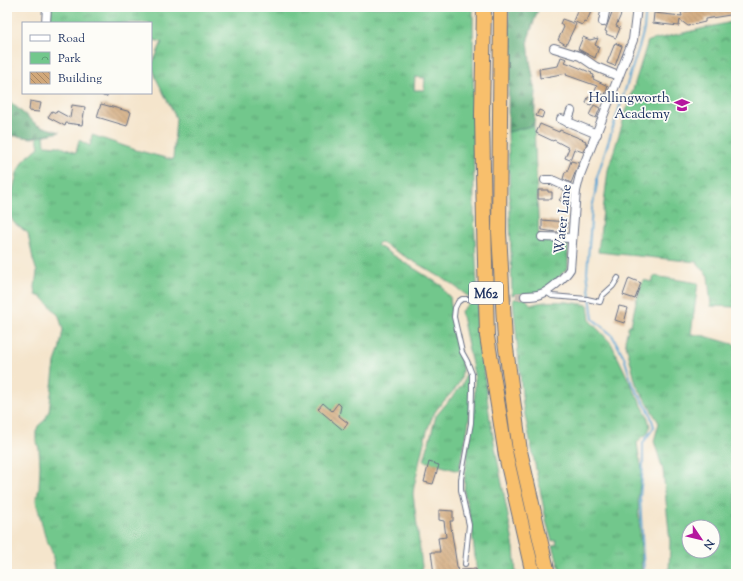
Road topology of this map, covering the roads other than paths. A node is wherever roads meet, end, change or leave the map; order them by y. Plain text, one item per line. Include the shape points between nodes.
1 (47, 7) edge
2 (484, 7) edge
3 (501, 7) edge
4 (606, 7) edge
5 (637, 7) edge
6 (46, 22) edge
7 (603, 22) dead end
8 (554, 48) dead end
9 (618, 76) junction
10 (571, 111) dead end
11 (597, 134) junction
12 (544, 180) dead end
13 (576, 191) junction
14 (542, 237) dead end
15 (572, 238) junction
16 (618, 278) dead end
17 (546, 292) junction
18 (525, 296) tunnel mouth
19 (468, 298) tunnel mouth
20 (465, 564) dead end
21 (532, 574) edge
22 (548, 574) edge

1 - 6 street
2 - 21 highway, M62 via 482,114 487,336 506,456
3 - 22 highway, M62 via 499,232 505,341 520,451
4 - 7 street
5 - 9 street, Water Lane via 633,40
8 - 9 street via 580,56 596,67
9 - 11 street, Water Lane
10 - 11 street via 564,121
11 - 13 street, Water Lane
12 - 13 street via 552,180
13 - 15 street, Water Lane
14 - 15 street
15 - 17 street, Water Lane via 570,269
16 - 17 lane via 600,302 552,296
17 - 18 street, Water Lane
19 - 20 lane via 458,302 454,317 462,352 472,374 470,423 461,479 468,525

